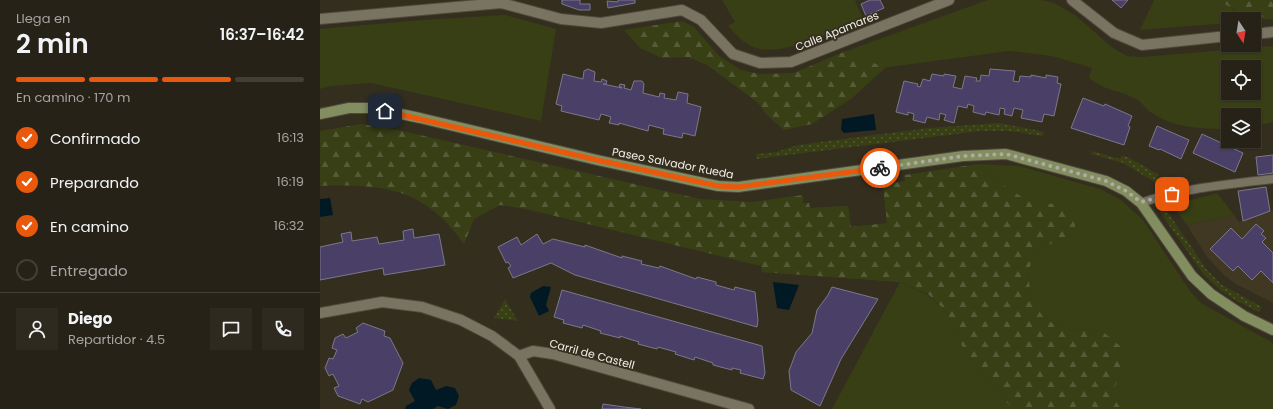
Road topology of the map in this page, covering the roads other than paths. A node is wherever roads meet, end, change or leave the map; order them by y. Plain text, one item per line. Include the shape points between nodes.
1 (949, 0) edge
2 (1072, 0) edge
3 (320, 19) edge
4 (1273, 32) edge
5 (1261, 33) edge
6 (1221, 37) edge
7 (320, 114) edge
8 (1273, 179) edge
9 (1141, 202) junction
10 (320, 313) edge
11 (1273, 330) edge
12 (519, 356) junction
13 (550, 409) edge
14 (749, 409) edge

1 - 3 street, Calle Apamares via 791,62 760,63 733,54 701,20 682,10 601,23 561,19 501,3
2 - 6 street via 1114,33 1142,45
4 - 5 street
7 - 9 main road, Paseo Salvador Rueda via 349,108 373,108 718,186 738,187 963,156 1006,154 1106,181
8 - 9 lane via 1212,186
9 - 11 main road, Paseo Salvador Rueda via 1192,276 1211,294 1244,316
10 - 12 street via 382,302 422,308 461,320 492,336
12 - 13 street
12 - 14 street, Carril de Castell via 533,351 553,354

